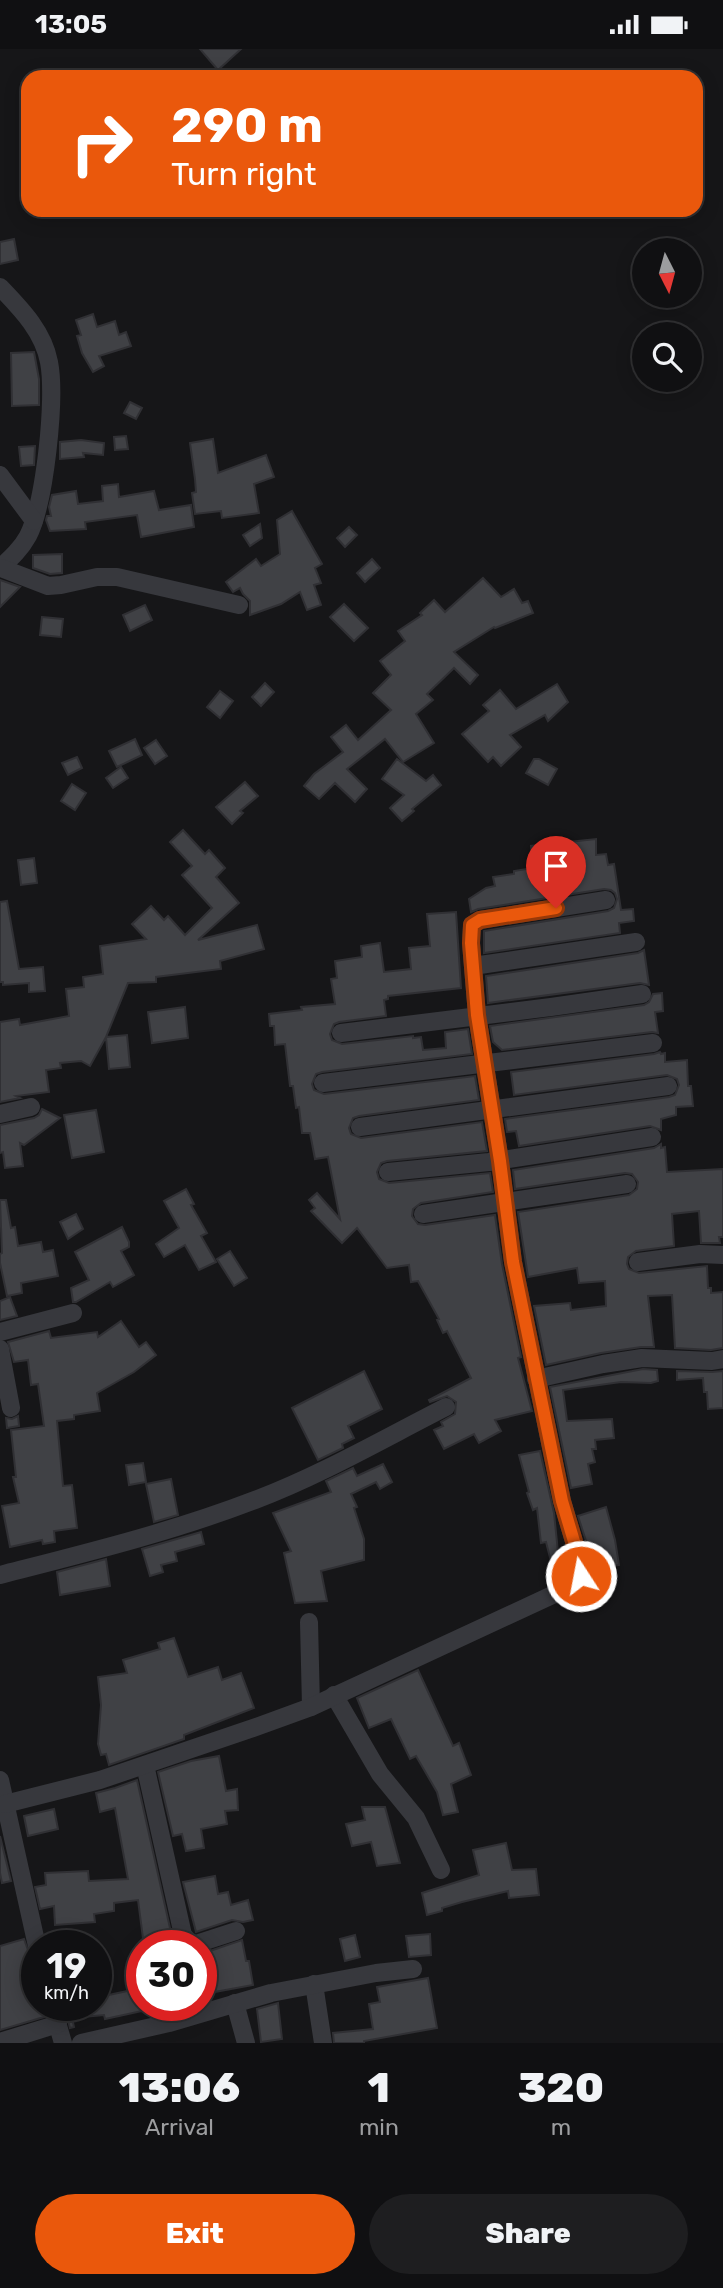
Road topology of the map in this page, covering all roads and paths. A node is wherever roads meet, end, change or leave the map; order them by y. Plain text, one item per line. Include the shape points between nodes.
1 (0, 287) edge
2 (0, 475) edge
3 (34, 521) junction
4 (0, 568) edge
5 (239, 605) dead end
6 (606, 900) dead end
7 (636, 942) dead end
8 (473, 966) junction
9 (642, 993) dead end
10 (477, 1015) junction
11 (341, 1033) dead end
12 (653, 1043) dead end
13 (485, 1062) junction
14 (323, 1083) dead end
15 (668, 1086) dead end
16 (31, 1107) dead end
17 (492, 1110) junction
18 (0, 1114) edge
19 (360, 1127) dead end
20 (652, 1136) dead end
21 (500, 1161) junction
22 (387, 1172) dead end
23 (627, 1184) dead end
24 (505, 1203) junction
25 (423, 1214) dead end
26 (723, 1255) edge
27 (638, 1262) dead end
28 (73, 1313) dead end
29 (0, 1332) edge
30 (0, 1349) edge
31 (723, 1359) edge
32 (536, 1379) junction
33 (446, 1407) dead end
34 (11, 1408) dead end
35 (0, 1575) edge
36 (309, 1622) dead end
37 (334, 1695) junction
38 (311, 1707) junction
39 (145, 1765) junction
40 (0, 1780) edge
41 (5, 1804) junction
42 (441, 1870) dead end
43 (33, 1930) edge
44 (181, 1930) edge
45 (236, 1931) dead end
46 (217, 1937) edge
47 (413, 1969) dead end
48 (314, 1984) junction
49 (235, 2003) junction
50 (57, 2021) edge
51 (58, 2024) junction
52 (0, 2042) edge
53 (63, 2043) edge
54 (81, 2043) edge
55 (246, 2043) edge
56 (323, 2043) edge

1 - 3 street via 26,314 49,362 45,472
2 - 3 street
3 - 4 street via 20,549
4 - 5 street via 48,586 97,576 117,577
6 - 8 street via 480,920 472,925
7 - 8 street
8 - 10 street
9 - 10 street
10 - 11 street
10 - 13 street
12 - 13 street
13 - 14 street
13 - 17 street
15 - 17 street
16 - 18 street
17 - 19 street
17 - 21 street
20 - 21 street
21 - 22 street
21 - 24 street
23 - 24 street
24 - 25 street
24 - 32 street
26 - 27 street
28 - 29 street
30 - 34 street
31 - 32 street via 642,1358
32 - 37 street via 581,1565 576,1584
33 - 35 street via 258,1499 176,1528
36 - 38 street
37 - 38 street
37 - 42 street via 380,1775 416,1818
38 - 39 street
39 - 41 street
39 - 44 street
40 - 41 street
41 - 43 street
45 - 46 street
47 - 48 street
48 - 49 street
48 - 56 street
49 - 54 street
49 - 55 street
50 - 51 street
51 - 52 street
51 - 53 street

